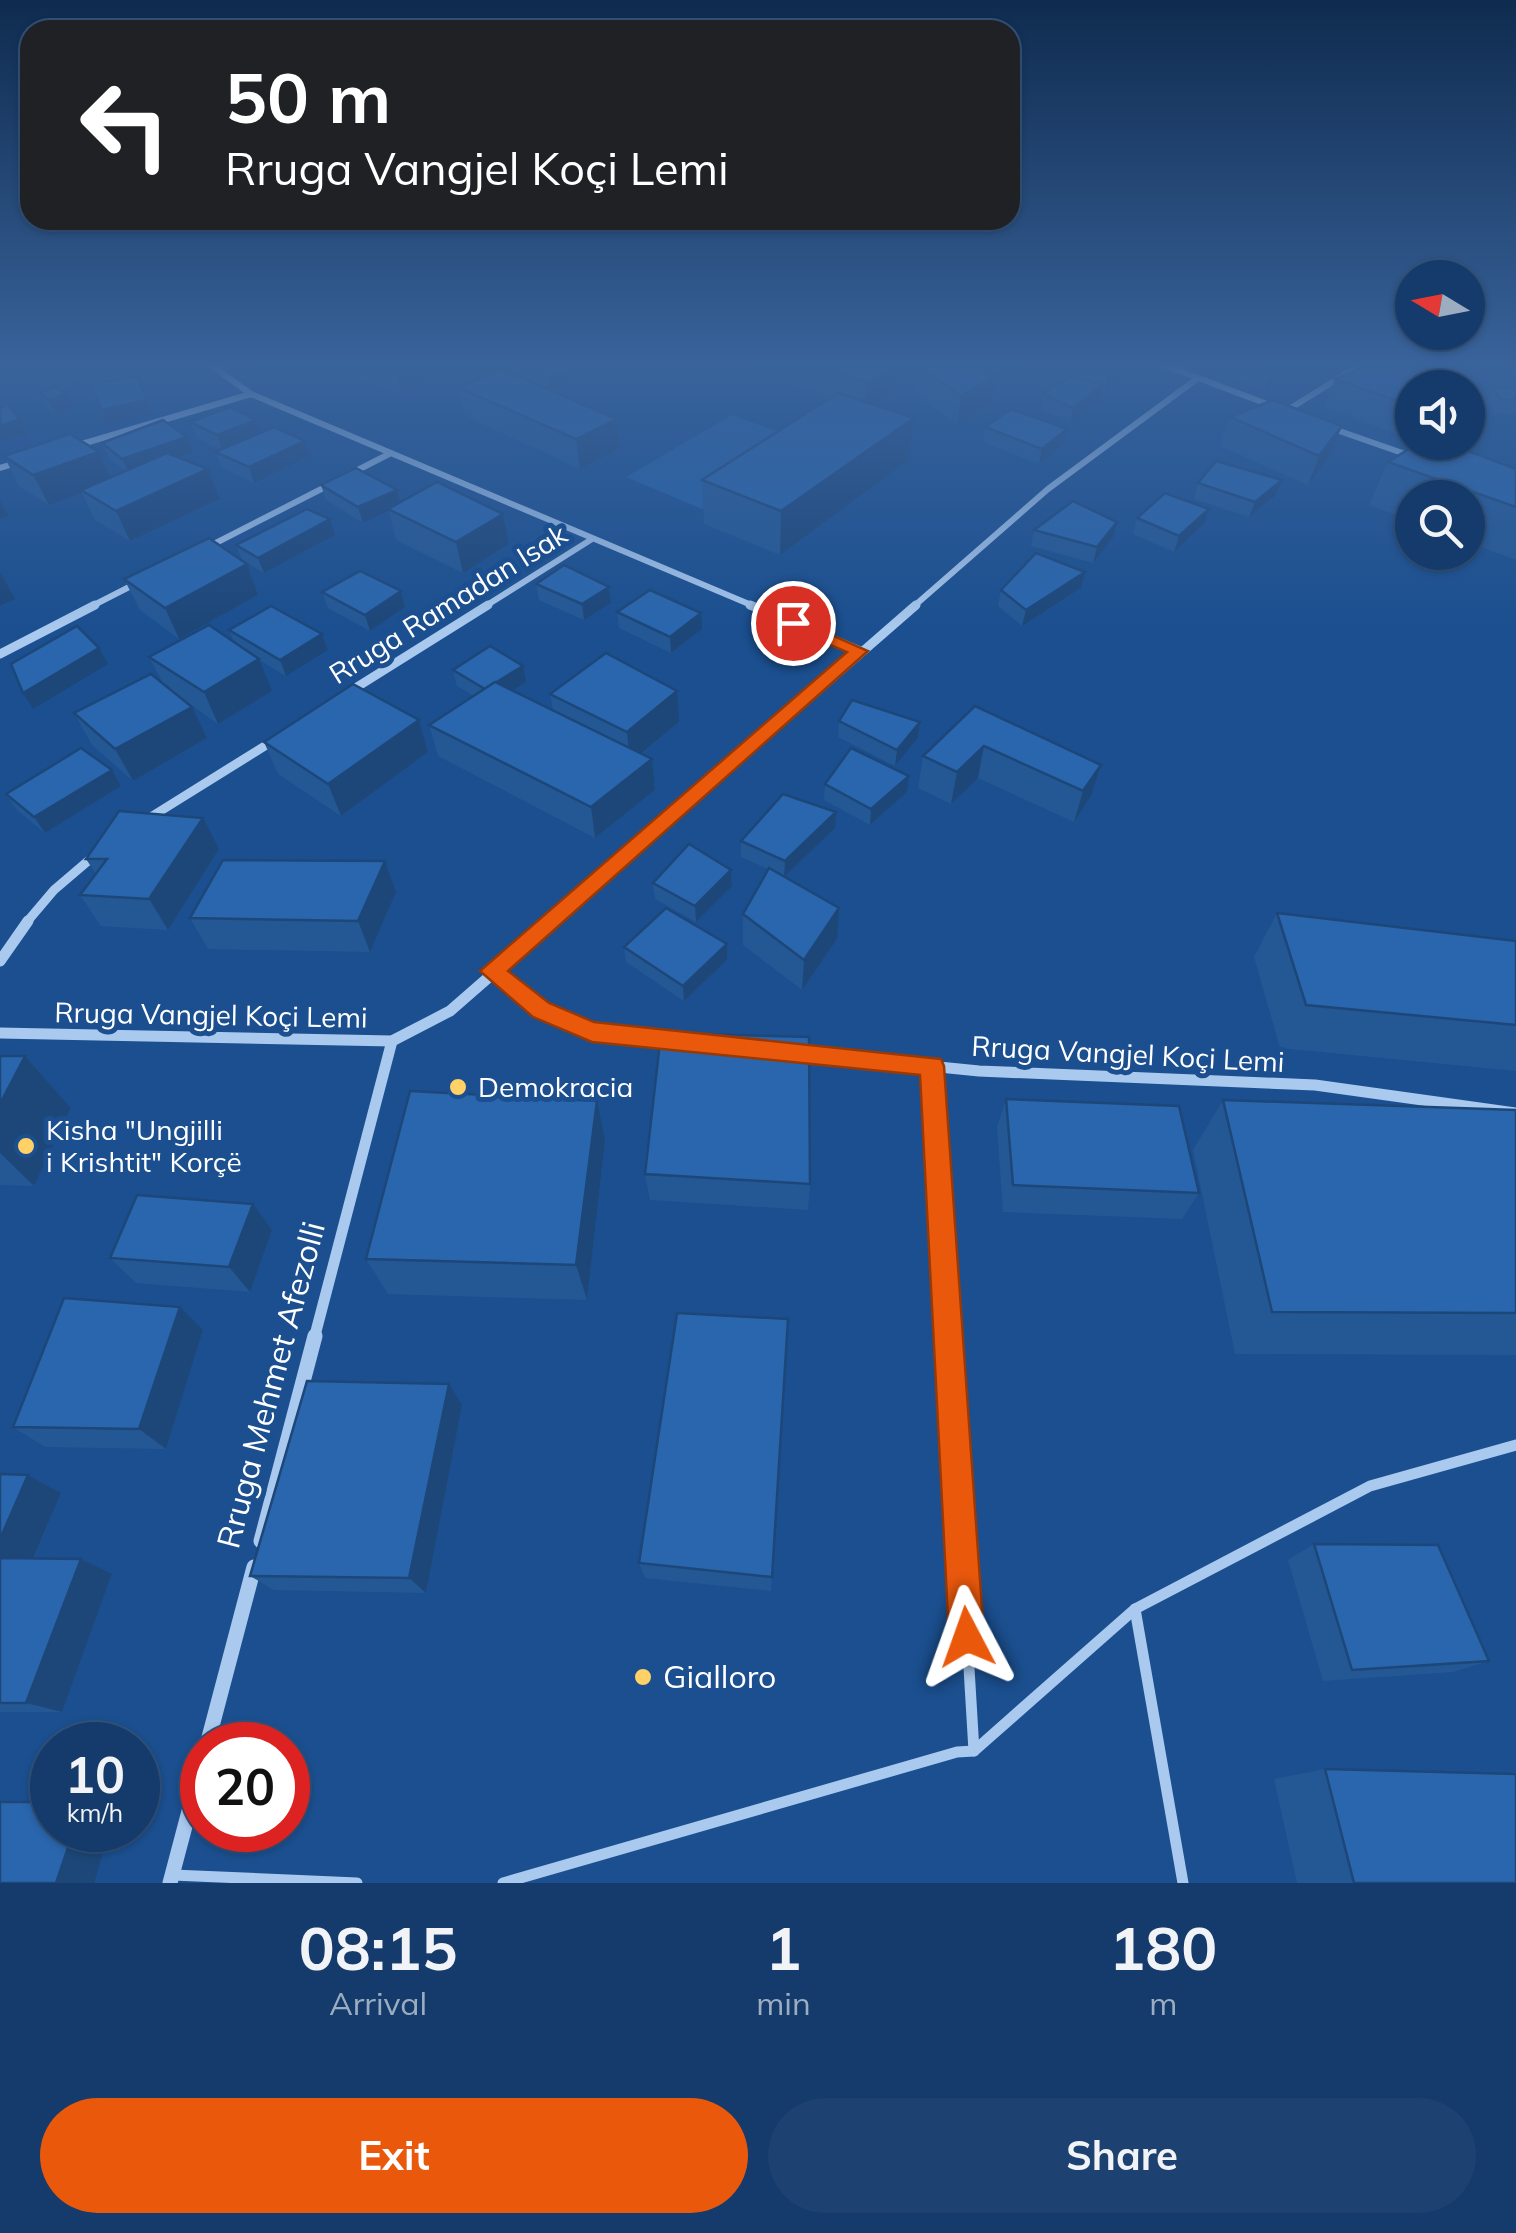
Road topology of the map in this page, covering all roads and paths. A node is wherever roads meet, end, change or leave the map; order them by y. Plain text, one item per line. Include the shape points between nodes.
1 (1098, 453) edge
2 (1401, 453) edge
3 (389, 454) joint
4 (36, 458) edge
5 (1429, 463) edge
6 (0, 468) edge
7 (592, 539) junction
8 (195, 554) edge
9 (142, 581) edge
10 (860, 651) junction
11 (0, 654) edge
12 (346, 694) edge
13 (280, 736) edge
14 (133, 829) edge
15 (103, 849) edge
16 (0, 961) edge
17 (492, 971) junction
18 (0, 1033) edge
19 (392, 1041) junction
20 (686, 1041) edge
21 (781, 1051) edge
22 (932, 1066) junction
23 (1516, 1113) edge
24 (1516, 1446) edge
25 (1135, 1609) junction
26 (213, 1722) edge
27 (974, 1751) junction
28 (180, 1848) edge
29 (172, 1879) edge
30 (356, 1883) edge
31 (504, 1883) edge
32 (1183, 1883) edge

1 - 10 street
2 - 5 street
3 - 7 street
3 - 8 street
4 - 6 street
7 - 10 street
7 - 12 street, Rruga Ramadan Isak
9 - 11 street
10 - 17 street
13 - 14 street
15 - 16 street via 36,907
17 - 19 street, Rruga Vangjel Koçi Lemi via 450,1011
17 - 20 street via 541,1010 592,1032
18 - 19 street, Rruga Vangjel Koçi Lemi
19 - 26 street, Rruga Mehmet Afezolli
21 - 22 street, Rruga Vangjel Koçi Lemi
22 - 23 street, Rruga Vangjel Koçi Lemi via 1315,1085
22 - 27 lane
24 - 25 lane via 1370,1486
25 - 27 lane
25 - 32 lane
27 - 31 lane
28 - 29 street
29 - 30 lane

